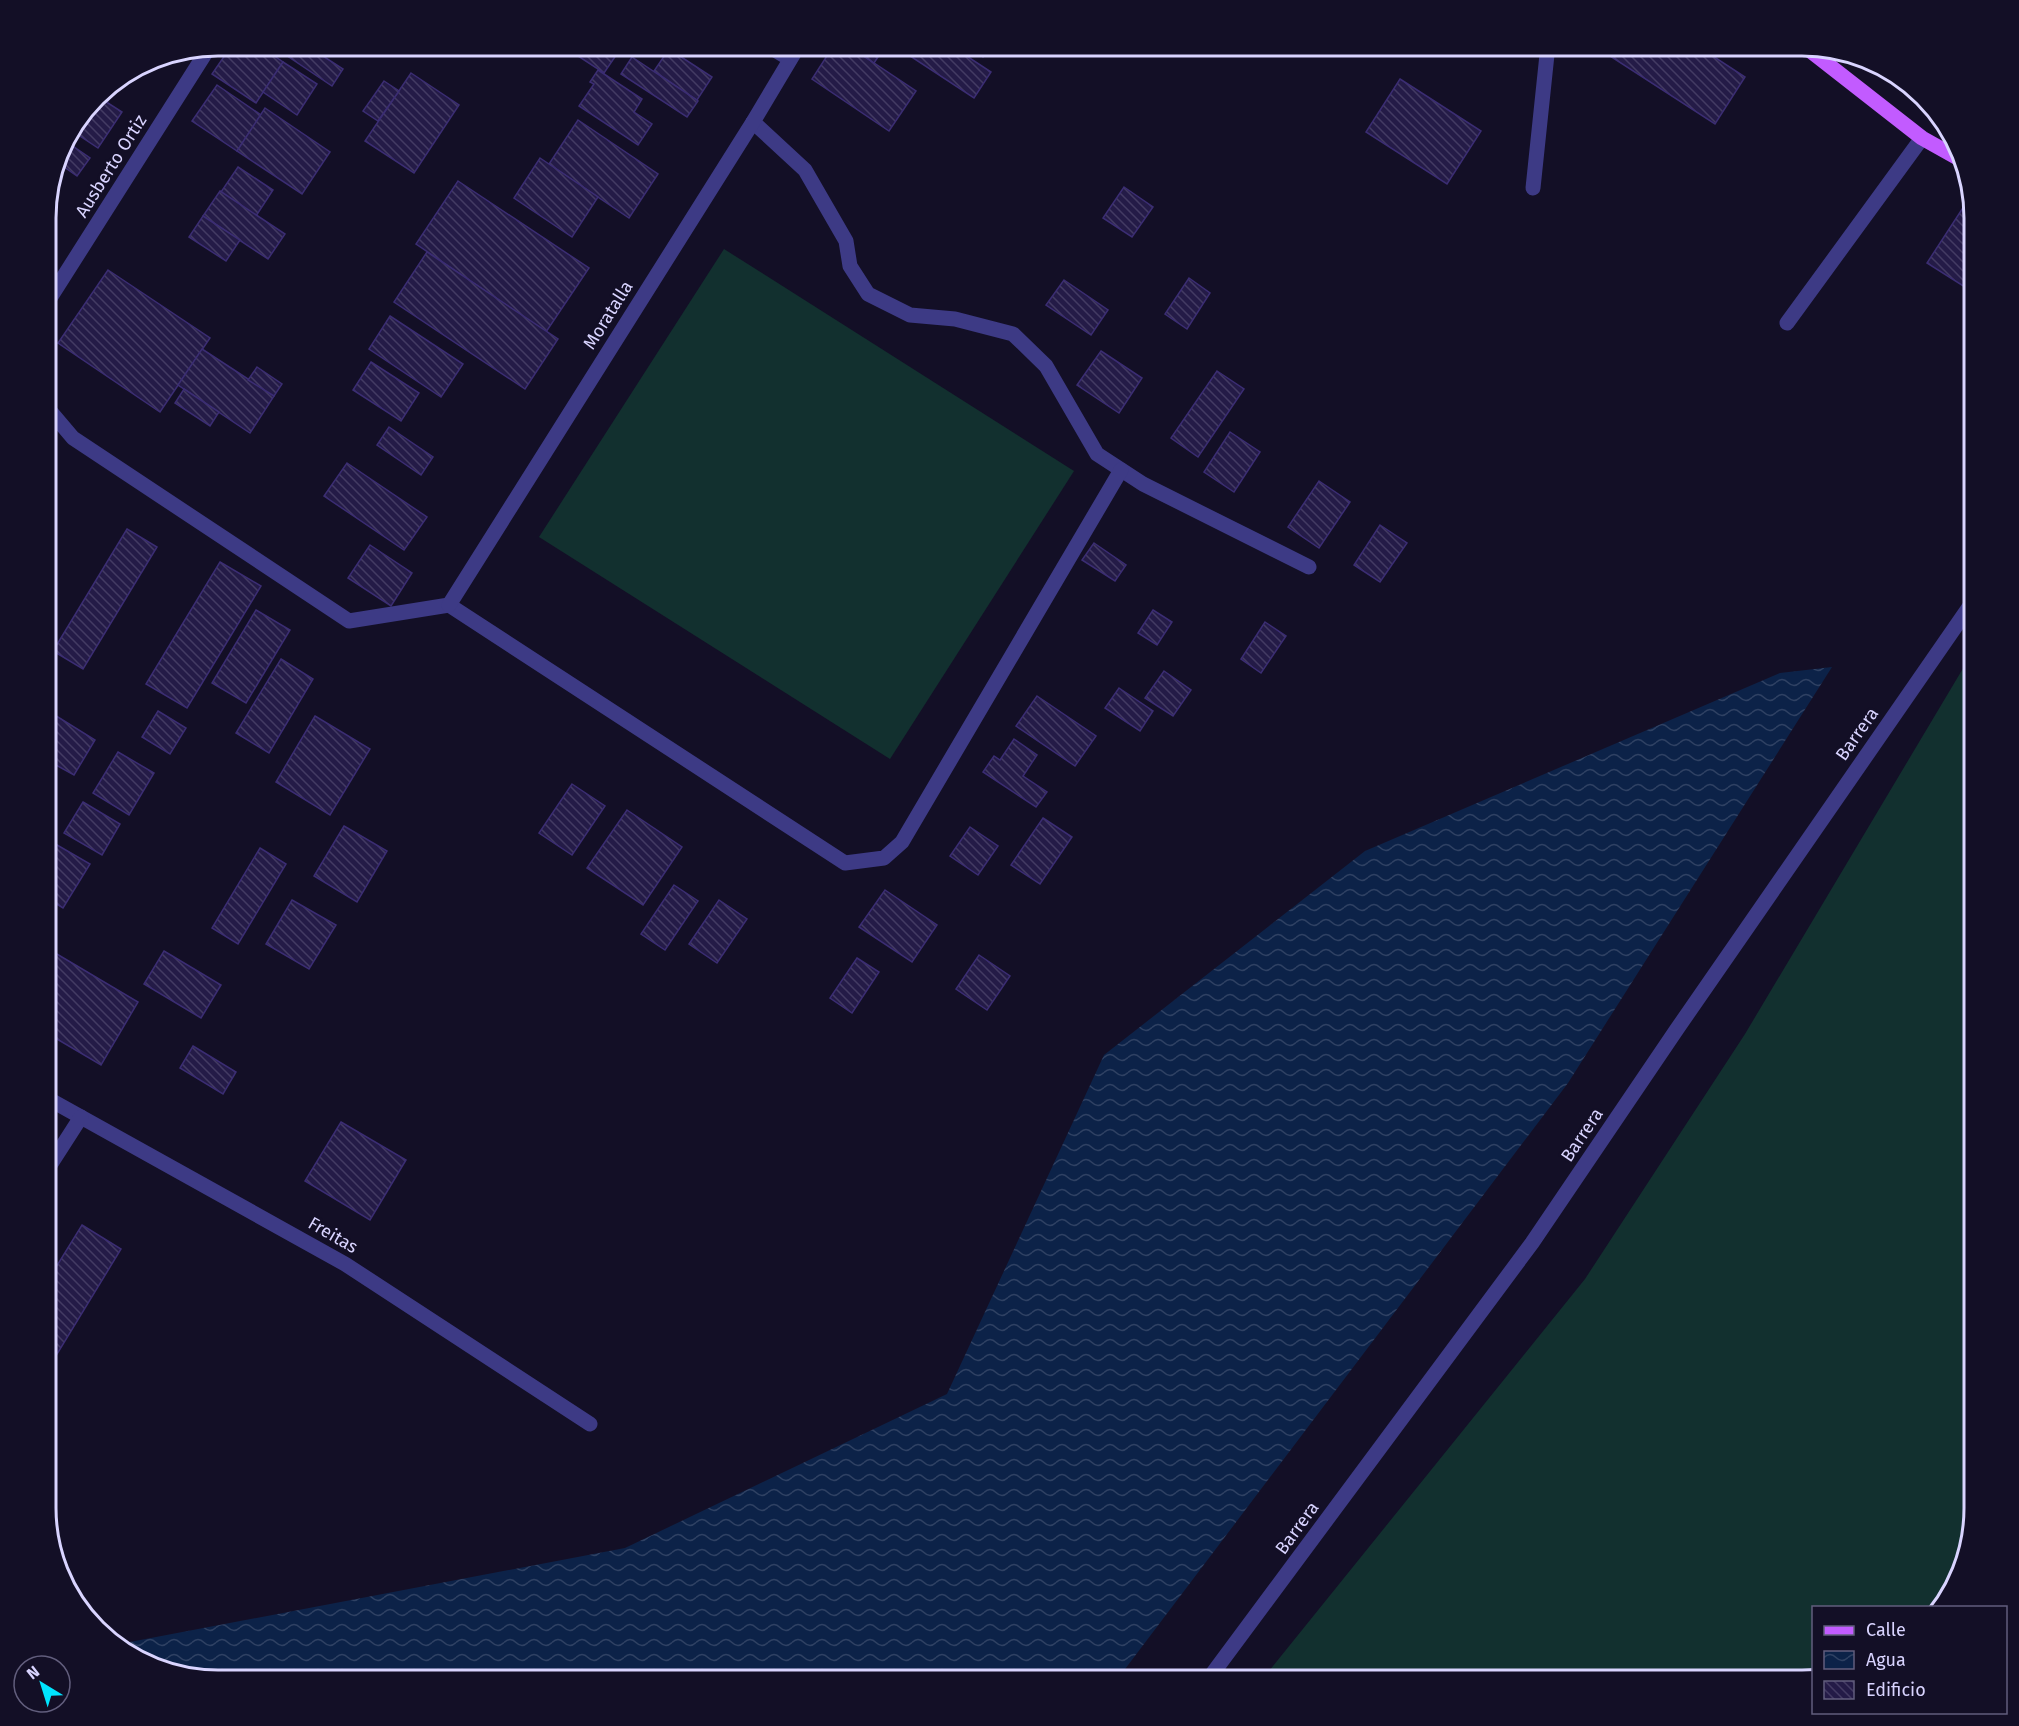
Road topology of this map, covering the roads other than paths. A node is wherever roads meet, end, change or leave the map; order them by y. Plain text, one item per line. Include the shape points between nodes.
1 (785, 56) edge
2 (792, 56) edge
3 (1547, 56) edge
4 (203, 57) edge
5 (1818, 57) edge
6 (790, 59) junction
7 (753, 122) junction
8 (1922, 138) junction
9 (1950, 154) edge
10 (1533, 188) dead end
11 (56, 289) edge
12 (1787, 323) dead end
13 (56, 418) edge
14 (1121, 470) junction
15 (1309, 567) dead end
16 (449, 606) junction
17 (1964, 614) edge
18 (56, 1103) edge
19 (81, 1117) junction
20 (56, 1156) edge
21 (590, 1424) dead end
22 (1215, 1670) edge

1 - 6 street
2 - 6 street, Moratalla
3 - 10 street
4 - 11 street, Ausberto Ortiz
5 - 8 main road
6 - 7 street, Moratalla
7 - 14 street via 805,170 846,241 850,266 868,294 910,315 954,318 1013,334 1046,366 1097,454
7 - 16 street, Moratalla
8 - 9 main road
8 - 12 street
13 - 16 street via 73,438 349,621
14 - 15 street
14 - 16 street via 902,842 884,858 845,863
17 - 22 street, Barrera via 1532,1243
18 - 19 street, Freitas
19 - 20 street
19 - 21 street, Freitas via 345,1264

